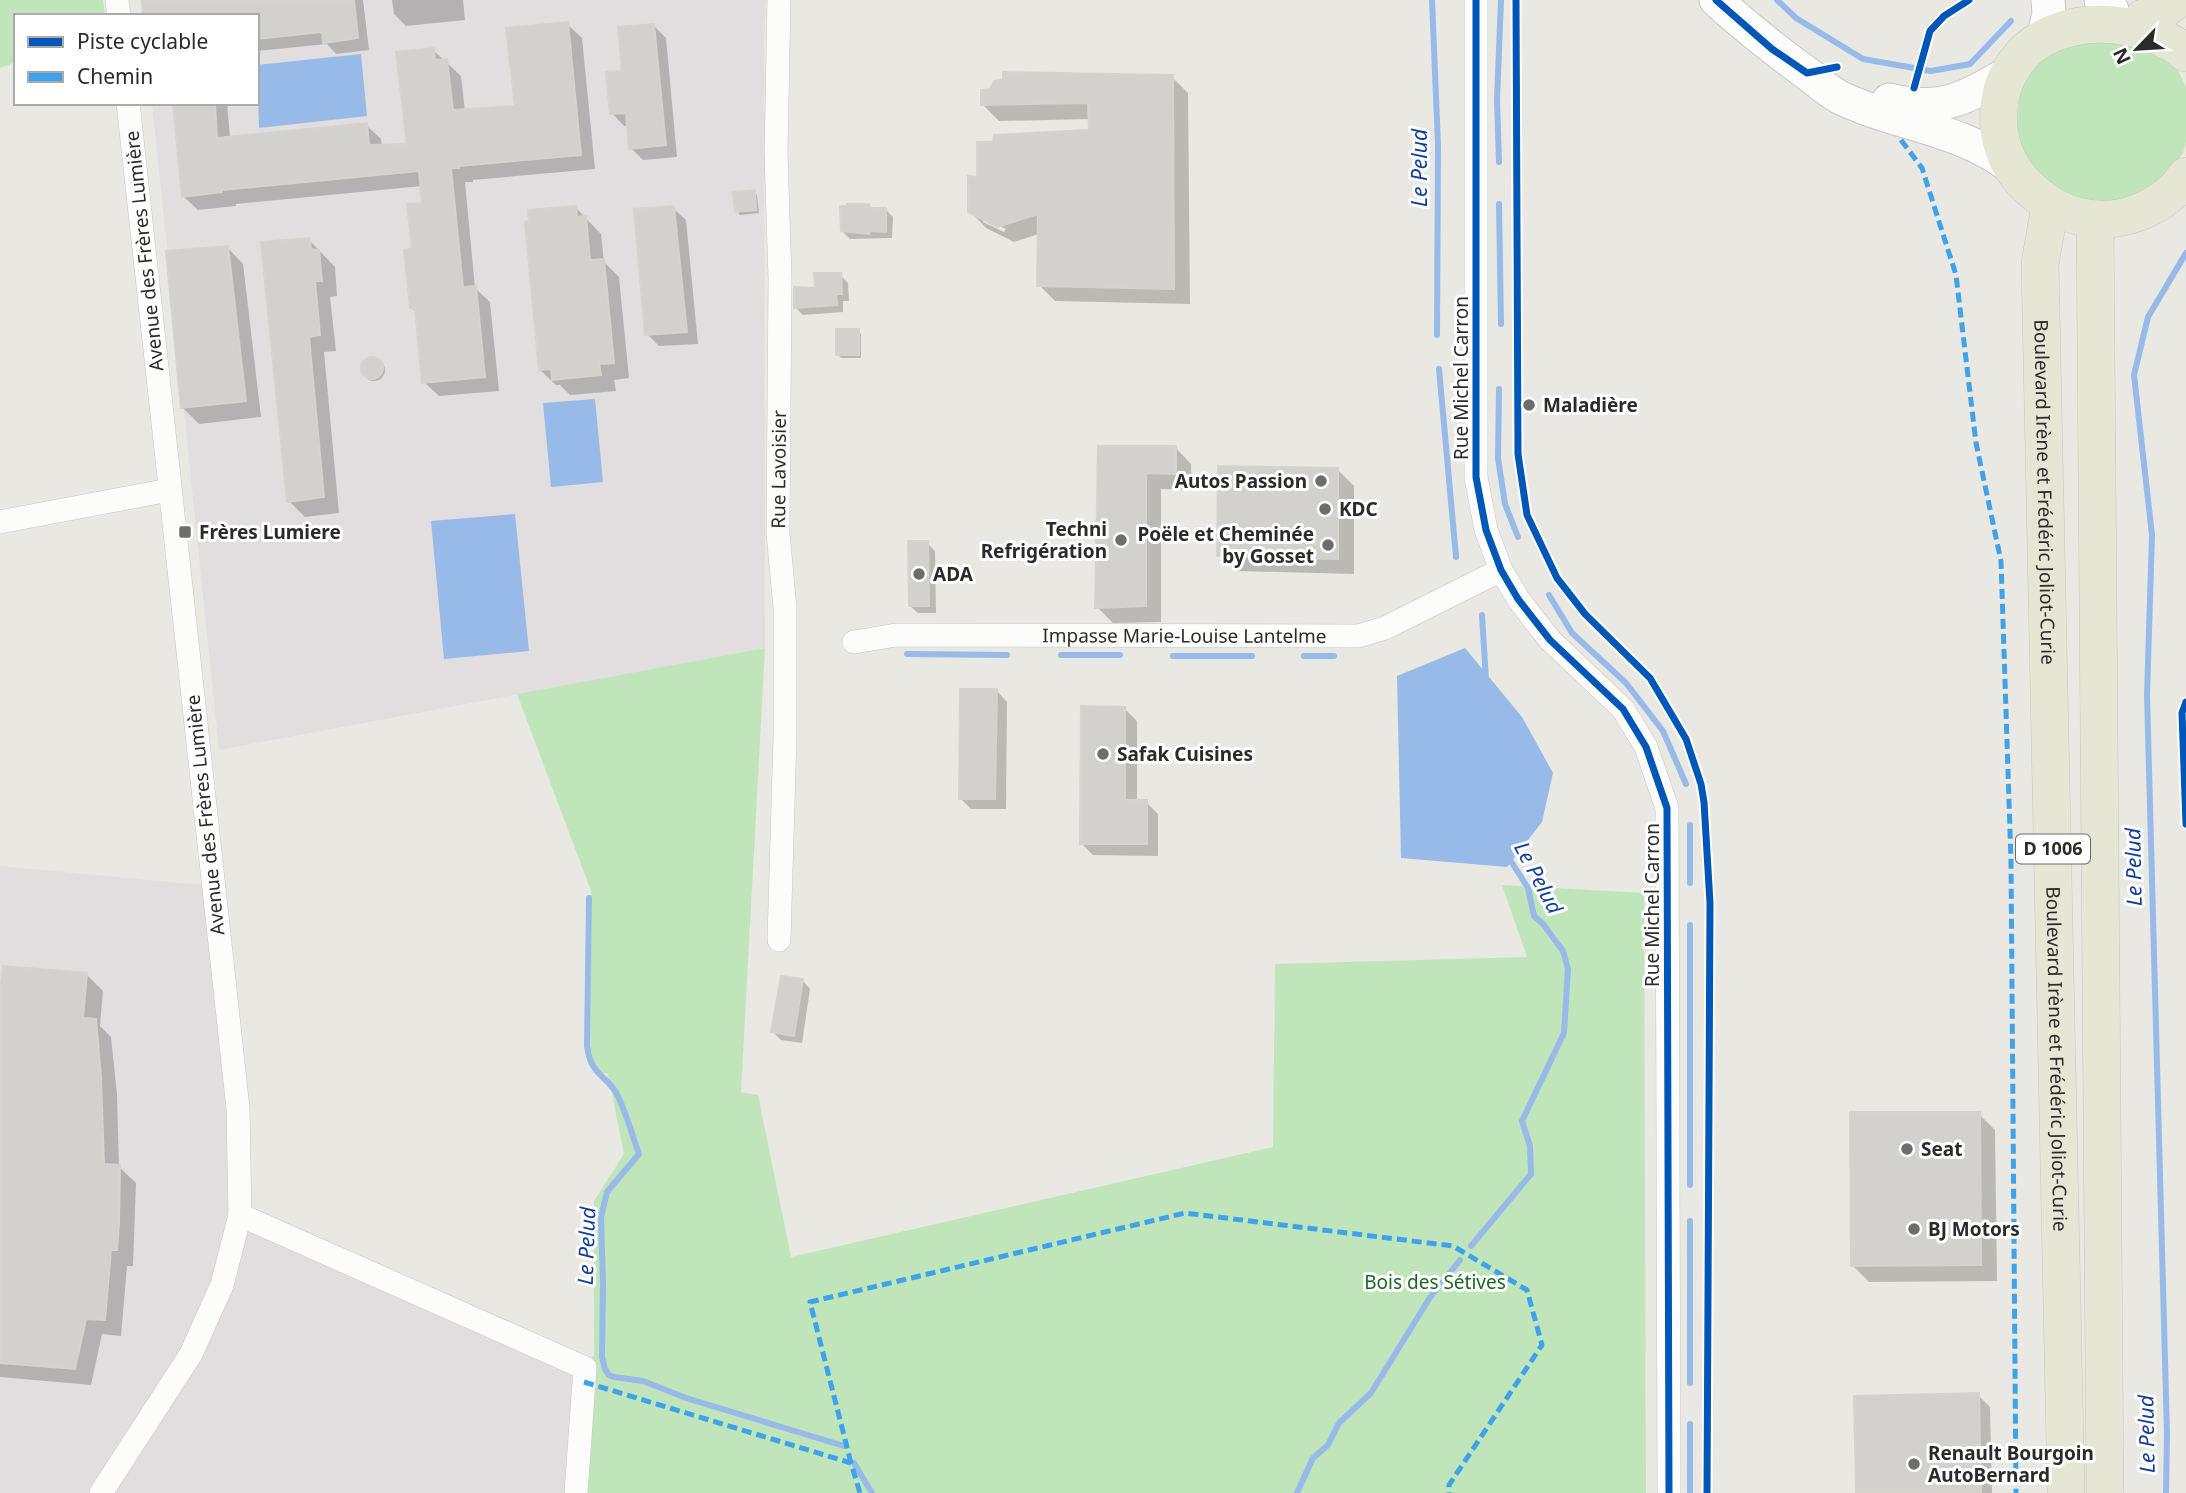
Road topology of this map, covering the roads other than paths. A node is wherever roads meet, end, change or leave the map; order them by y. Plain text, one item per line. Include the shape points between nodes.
1 (779, 0) edge
2 (1476, 0) edge
3 (1716, 0) edge
4 (2177, 0) edge
5 (2119, 9) edge
6 (2047, 13) edge
7 (2186, 53) edge
8 (1807, 73) junction
9 (2005, 75) junction
10 (128, 105) edge
11 (2012, 168) junction
12 (2186, 176) edge
13 (2050, 206) junction
14 (2095, 219) junction
15 (169, 490) junction
16 (0, 522) edge
17 (1501, 570) junction
18 (854, 642) dead end
19 (779, 940) dead end
20 (240, 1214) junction
21 (102, 1493) edge
22 (576, 1493) edge
23 (1669, 1493) edge
24 (2066, 1493) edge
25 (2105, 1493) edge

1 - 19 street, Rue Lavoisier via 779,533 785,608 785,736
2 - 17 street, Rue Michel Carron via 1476,477 1486,530
3 - 8 main road
4 - 5 main road via 2156,15
5 - 6 main road via 2066,16
5 - 7 main road via 2162,29
6 - 9 main road
8 - 9 main road via 1897,102 1941,104 1970,96
8 - 11 main road via 1837,96 1977,145
9 - 11 main road via 1997,106 2000,138
10 - 15 street, Avenue des Frères Lumière
11 - 13 main road
12 - 14 main road via 2166,198 2143,211
13 - 14 main road
13 - 24 main road, Boulevard Irène et Frédéric Joliot-Curie / D 1006 via 2040,264
14 - 25 main road, D 1006
15 - 16 street
15 - 20 street, Avenue des Frères Lumière via 238,1108
17 - 18 street, Impasse Marie-Louise Lantelme via 1385,628 1358,636 896,635
17 - 23 street, Rue Michel Carron via 1550,640 1623,709 1646,747 1667,808
20 - 21 street, Avenue des Frères Lumière via 222,1285 191,1354
20 - 22 street via 585,1368

